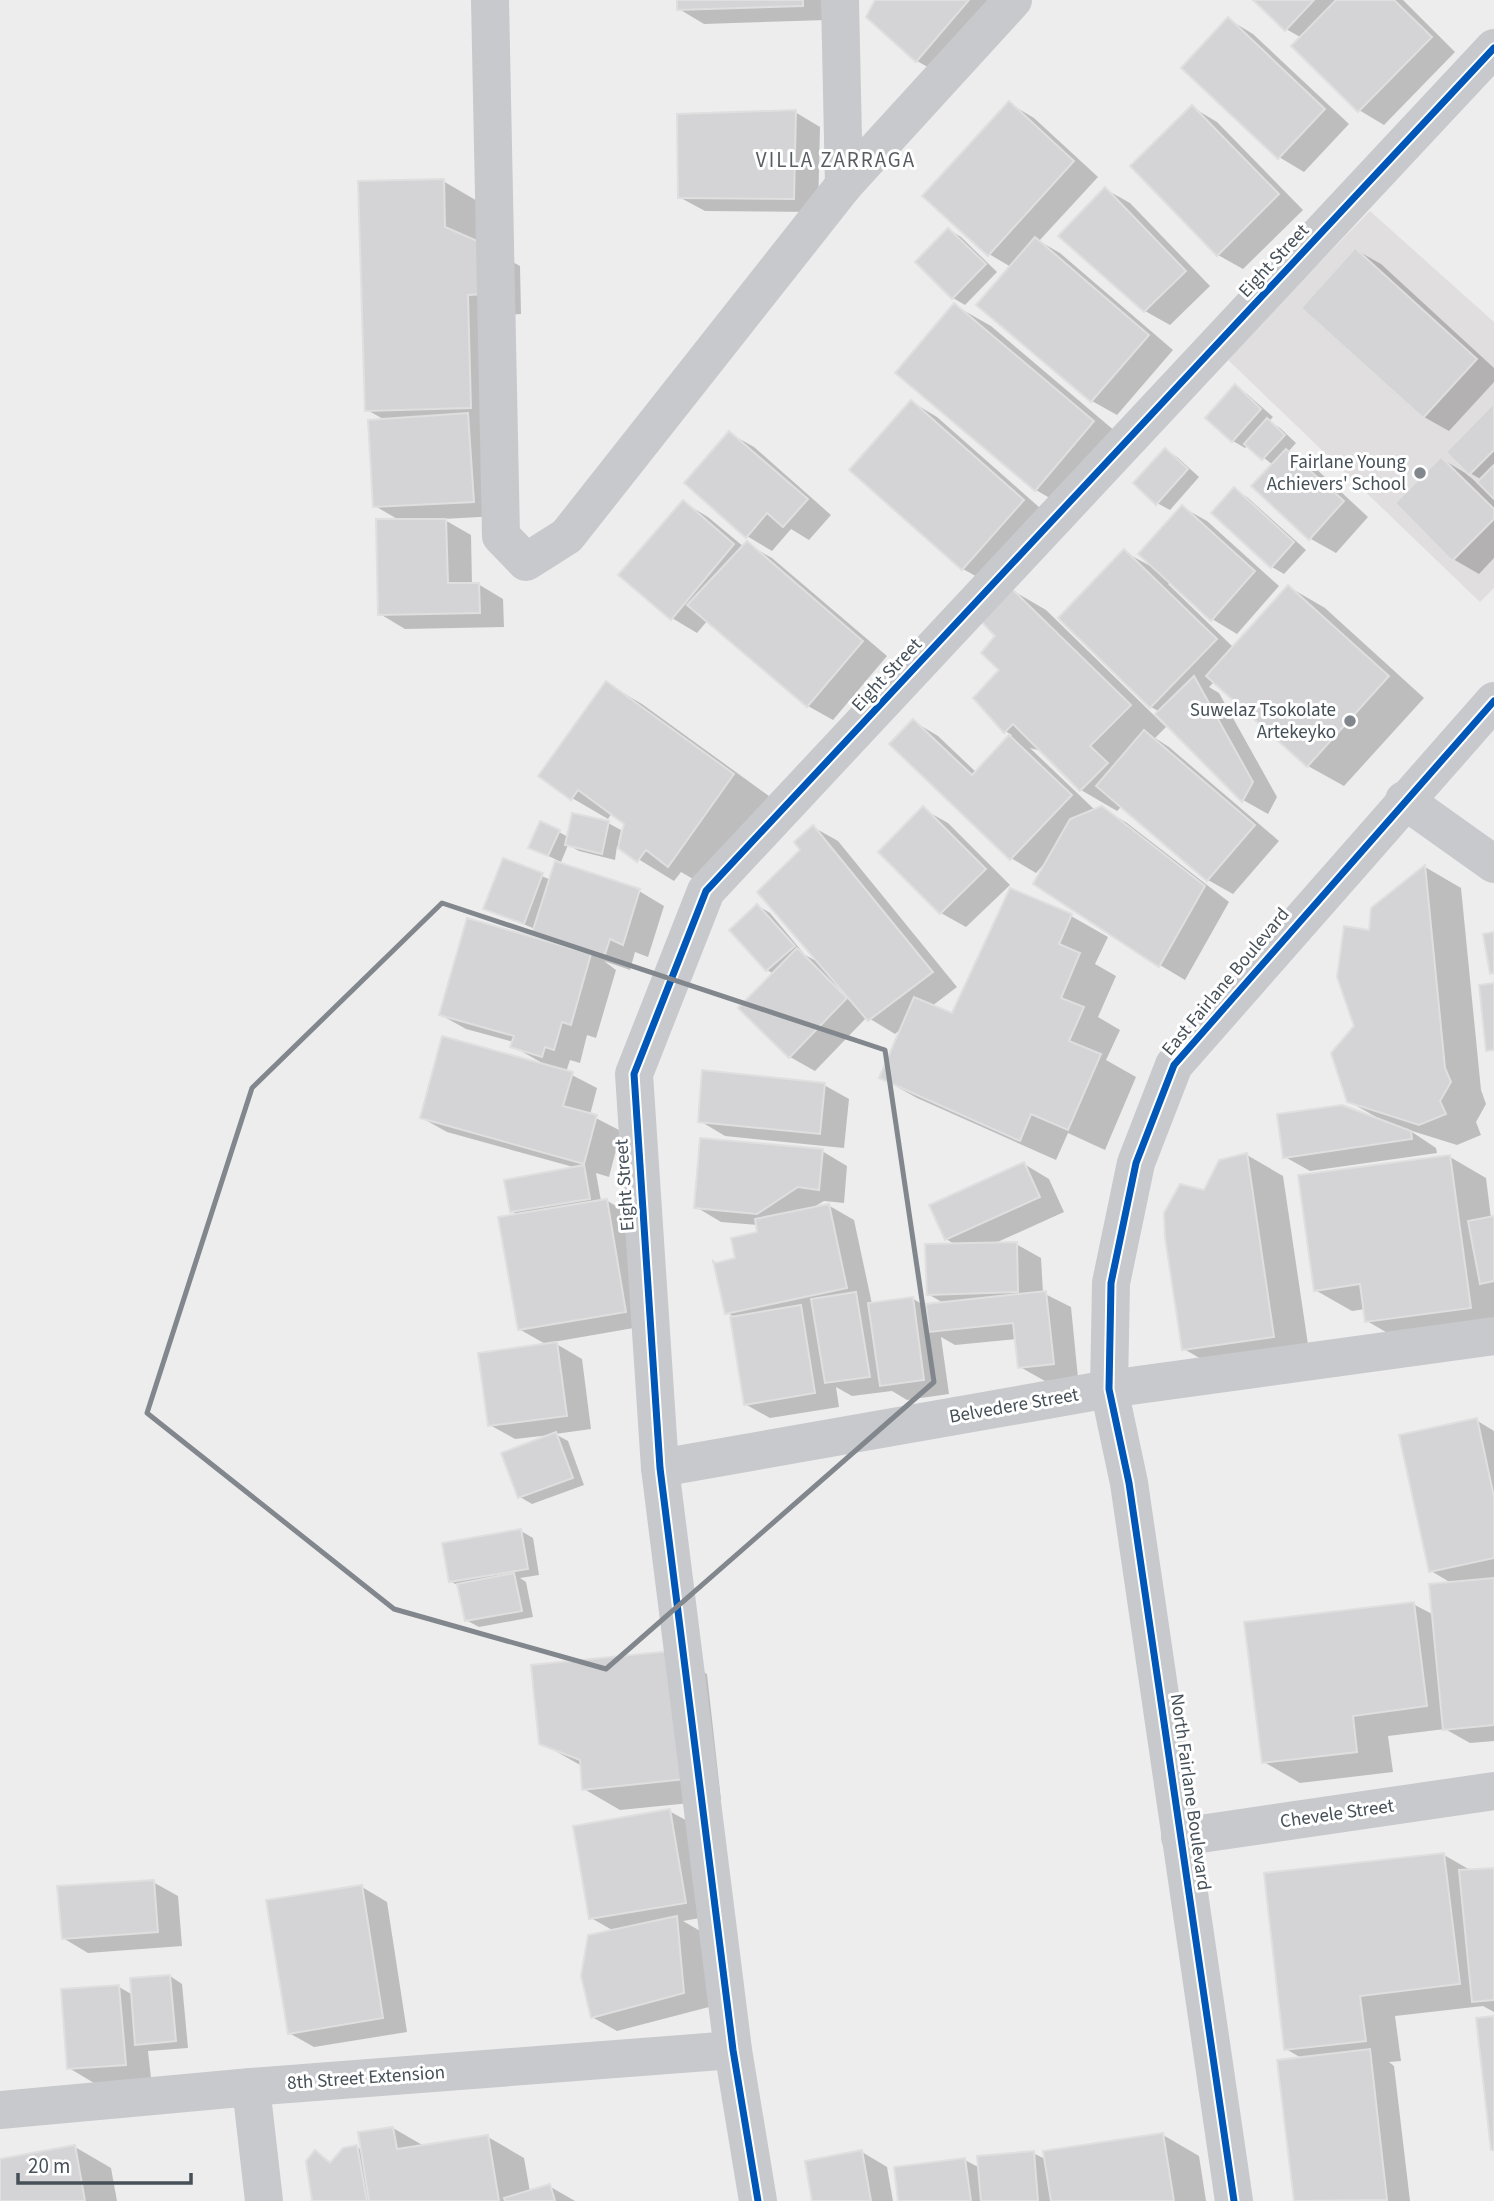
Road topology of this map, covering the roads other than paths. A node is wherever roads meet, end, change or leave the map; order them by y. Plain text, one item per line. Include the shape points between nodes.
1 (490, 0) edge
2 (840, 0) edge
3 (1013, 0) edge
4 (1494, 48) edge
5 (844, 184) junction
6 (1494, 701) edge
7 (1404, 800) junction
8 (1494, 864) edge
9 (1494, 1336) edge
10 (1109, 1389) junction
11 (660, 1468) junction
12 (1494, 1791) edge
13 (1181, 1837) junction
14 (733, 2050) junction
15 (251, 2087) junction
16 (0, 2110) edge
17 (264, 2201) edge
18 (758, 2201) edge
19 (1234, 2201) edge

1 - 5 street via 501,536 526,562 568,536
2 - 5 street
3 - 5 street
4 - 11 street, Eight Street via 706,891 634,1074
6 - 7 street, East Fairlane Boulevard
7 - 8 street
7 - 10 street, East Fairlane Boulevard via 1174,1065 1136,1163 1113,1270
9 - 10 street, Belvedere Street
10 - 11 street, Belvedere Street
10 - 13 street, North Fairlane Boulevard via 1129,1483
11 - 14 street, Eight Street
12 - 13 street, Chevele Street
13 - 19 street, North Fairlane Boulevard
14 - 15 street, 8th Street Extension
14 - 18 street, Eight Street
15 - 16 street, 8th Street Extension
15 - 17 street

